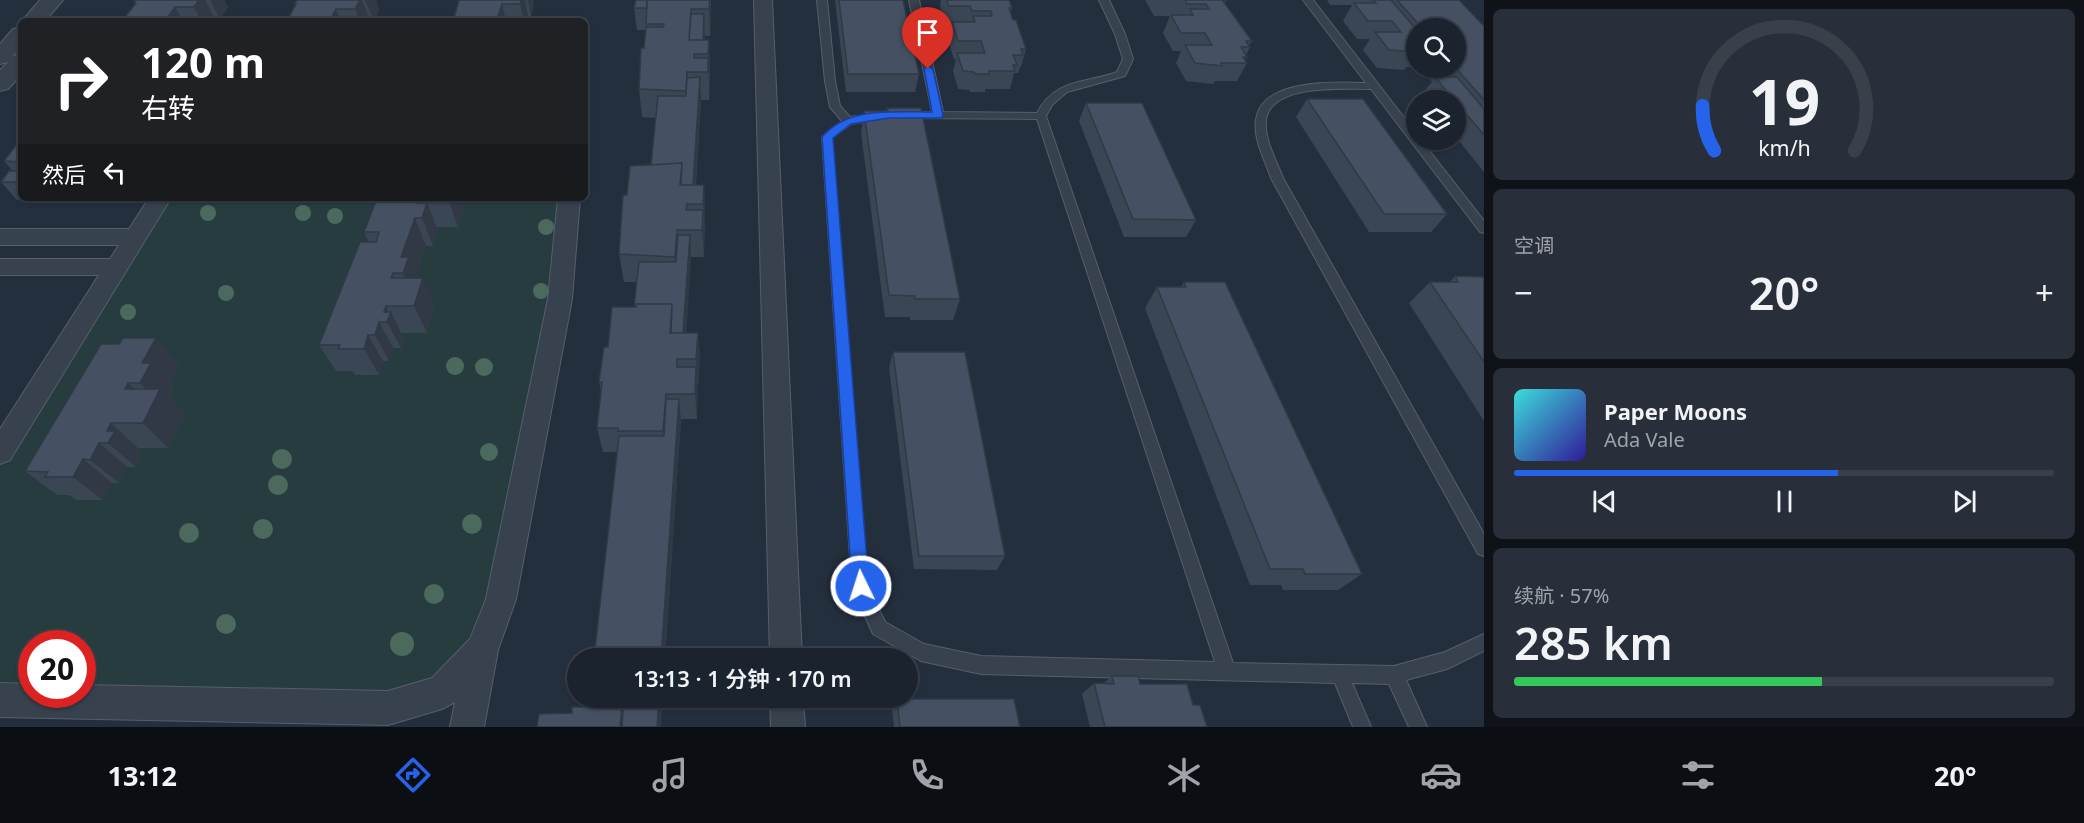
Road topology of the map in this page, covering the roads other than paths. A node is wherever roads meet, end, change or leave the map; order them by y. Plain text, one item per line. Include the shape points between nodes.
1 (52, 0) edge
2 (75, 0) edge
3 (763, 0) edge
4 (822, 0) edge
5 (915, 0) edge
6 (1104, 0) edge
7 (1308, 0) edge
8 (36, 18) edge
9 (59, 18) edge
10 (18, 37) edge
11 (0, 57) edge
12 (18, 64) edge
13 (0, 84) edge
14 (1374, 86) dead end
15 (938, 115) junction
16 (1041, 116) junction
17 (848, 121) junction
18 (158, 201) edge
19 (569, 201) edge
20 (1484, 229) edge
21 (0, 237) edge
22 (135, 237) junction
23 (0, 267) edge
24 (116, 267) junction
25 (0, 452) edge
26 (1484, 549) edge
27 (1484, 642) edge
28 (786, 648) edge
29 (482, 650) junction
30 (1227, 671) junction
31 (1340, 674) junction
32 (1394, 675) junction
33 (0, 700) edge
34 (787, 708) edge
35 (374, 717) edge
36 (467, 727) edge
37 (788, 727) edge
38 (1362, 727) edge
39 (1418, 727) edge

1 - 8 street
2 - 9 street
3 - 28 street
4 - 17 lane via 830,81 836,107
5 - 15 lane
6 - 16 lane via 1128,58 1121,74 1062,89 1047,100
7 - 20 lane
10 - 11 street
12 - 13 street
14 - 26 lane via 1306,87 1273,99 1262,116 1264,143 1277,178
15 - 16 lane
15 - 17 lane via 889,115
16 - 30 lane
17 - 30 lane via 828,137 861,586 879,628 921,652 981,665
18 - 22 street
19 - 29 street via 560,298 501,599
21 - 22 street
22 - 24 street
23 - 24 street
24 - 25 street
27 - 32 lane via 1446,660
29 - 35 street via 442,692 388,708
29 - 36 street
30 - 31 lane
31 - 32 lane
31 - 38 lane
32 - 39 lane
33 - 35 street
34 - 37 street

